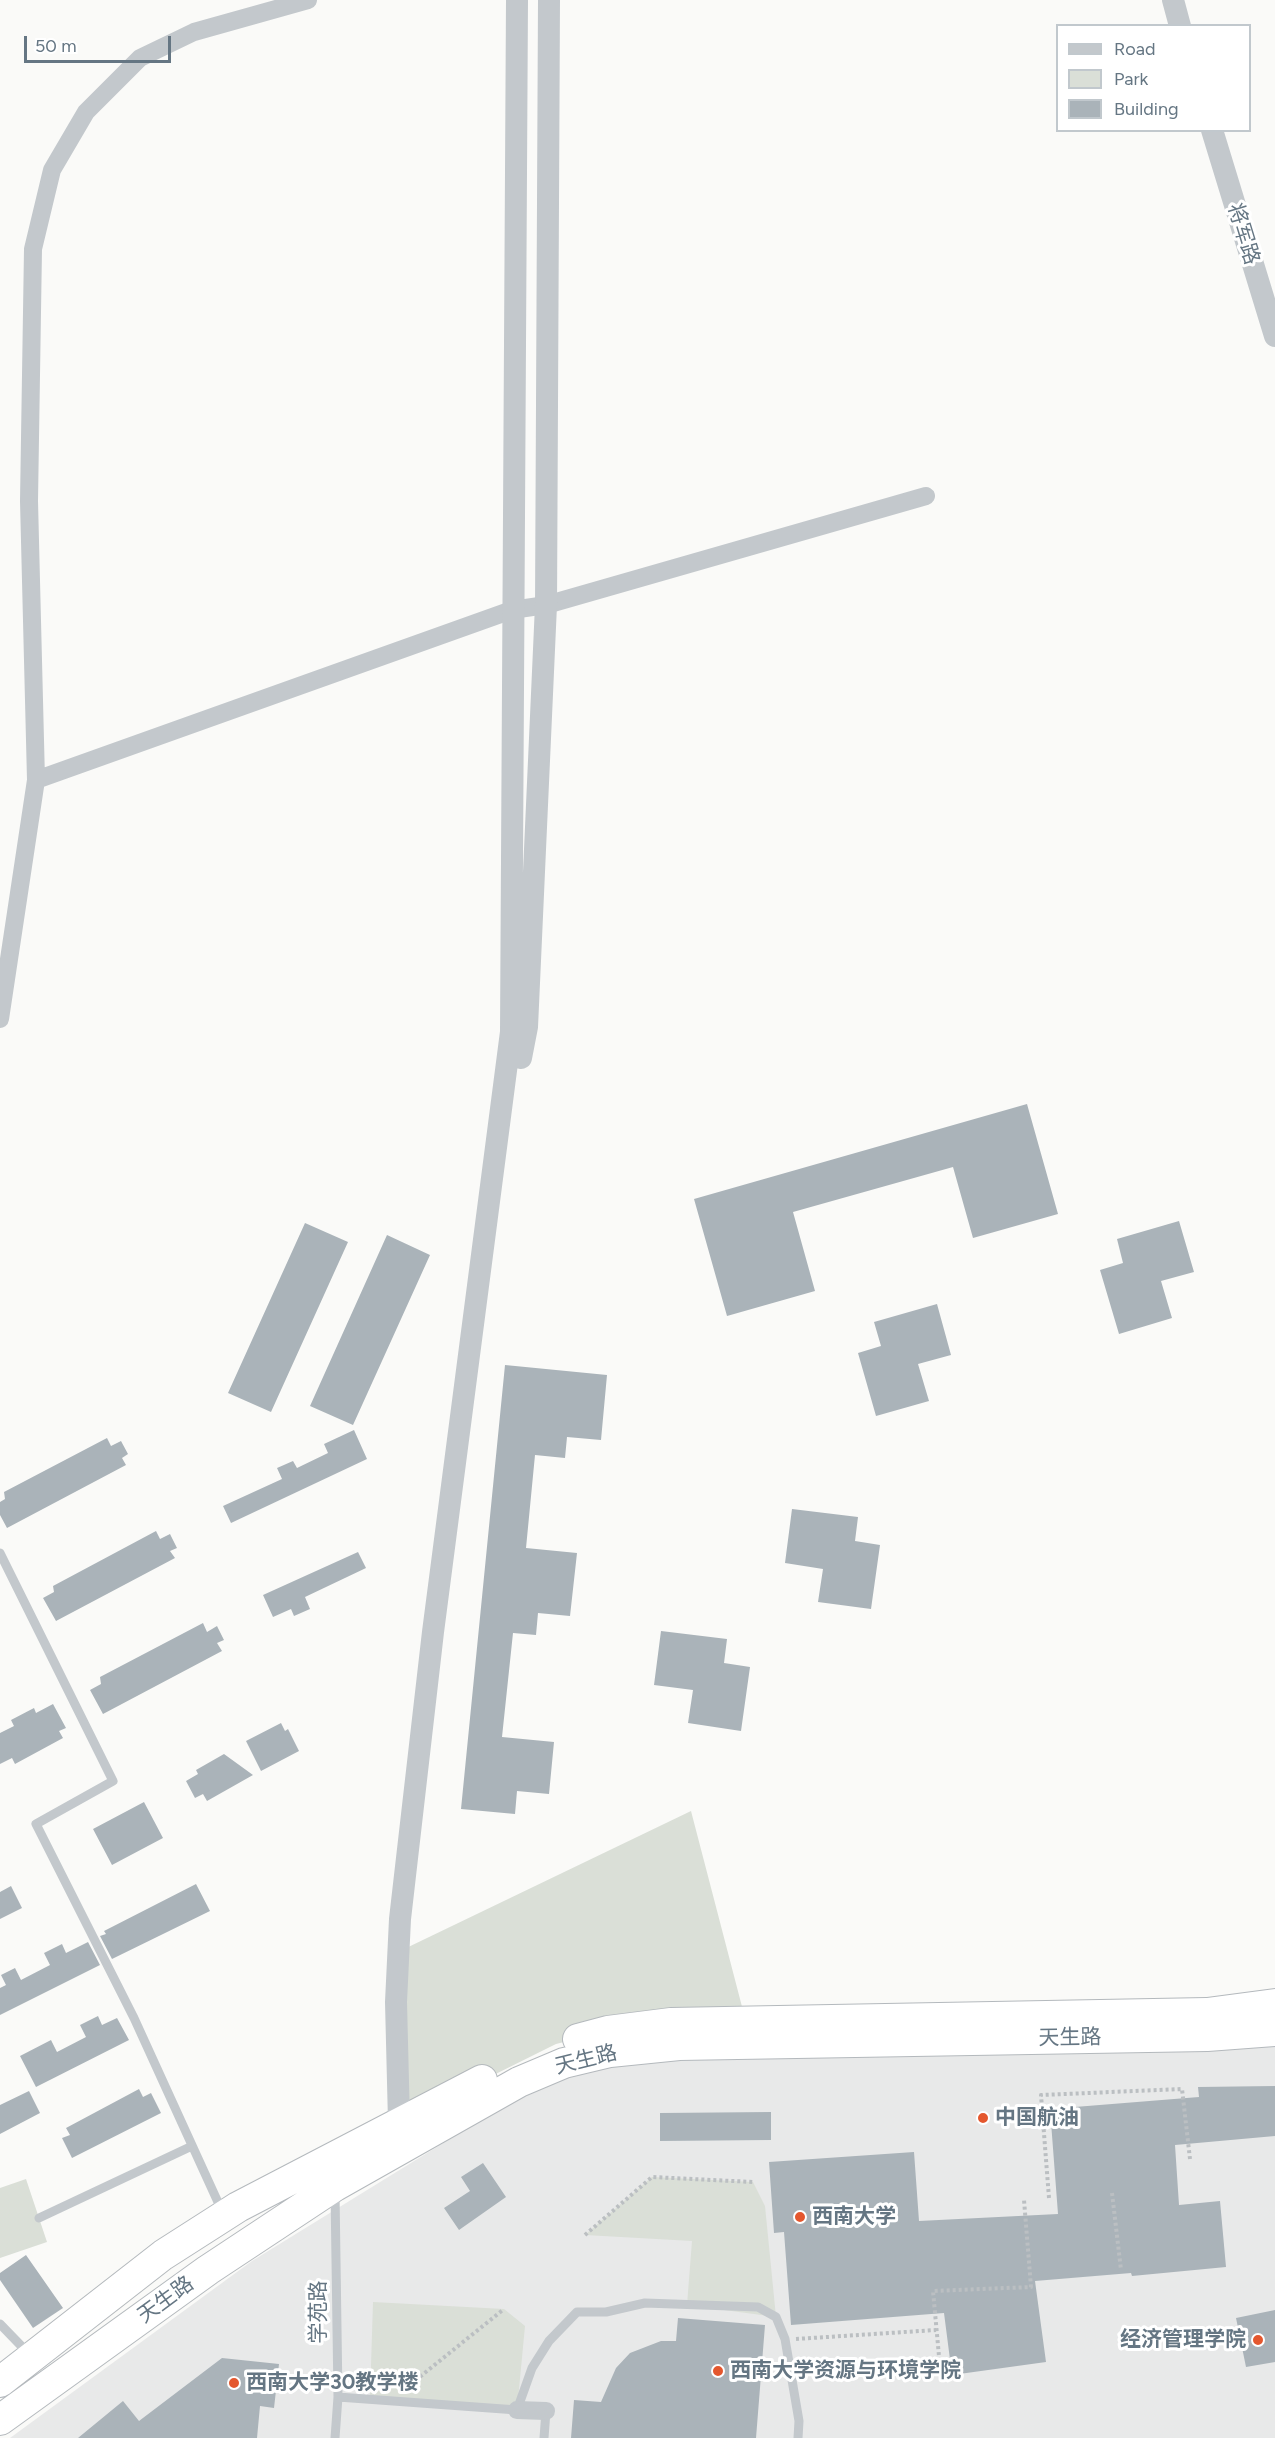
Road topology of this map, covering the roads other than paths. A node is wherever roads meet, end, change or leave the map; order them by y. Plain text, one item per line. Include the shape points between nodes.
1 (308, 0) edge
2 (517, 0) edge
3 (549, 0) edge
4 (1173, 0) edge
5 (1179, 24) edge
6 (1213, 132) edge
7 (1275, 336) edge
8 (926, 496) dead end
9 (546, 605) junction
10 (512, 610) junction
11 (36, 780) junction
12 (0, 1019) edge
13 (481, 1272) junction
14 (0, 1553) edge
15 (1275, 2004) edge
16 (1275, 2031) edge
17 (399, 2122) junction
18 (192, 2146) junction
19 (335, 2186) junction
20 (224, 2216) junction
21 (39, 2218) dead end
22 (0, 2324) edge
23 (31, 2357) junction
24 (0, 2382) edge
25 (338, 2397) junction
26 (516, 2410) junction
27 (546, 2411) joint
28 (0, 2420) edge
29 (335, 2438) edge
30 (544, 2438) edge
31 (798, 2438) edge

1 - 11 street via 194,32 140,58 86,112 52,170 33,249 29,501
2 - 10 street
3 - 9 street
4 - 5 street
6 - 7 street, 将军路
8 - 9 street
9 - 10 street
9 - 13 street via 527,1026
10 - 11 street
10 - 13 street via 511,1032
11 - 12 street
13 - 17 street via 400,1919 396,2002
14 - 18 lane via 113,1781 36,1824 134,2018
15 - 17 highway, 天生路 via 1207,2013 671,2023 608,2031 556,2044
16 - 19 highway, 天生路 via 1207,2036 679,2045 610,2052 564,2062 519,2082
17 - 20 highway, 天生路
18 - 20 lane
18 - 21 lane
19 - 25 lane, 学苑路
19 - 28 highway, 天生路 via 208,2270
20 - 23 highway, 天生路 via 163,2254
22 - 23 lane
23 - 24 highway, 天生路
25 - 26 lane
25 - 29 lane, 学苑路
26 - 27 street
26 - 31 lane via 532,2368 549,2341 577,2312 606,2312 645,2303 758,2307 776,2317 785,2339 799,2421
27 - 30 lane

